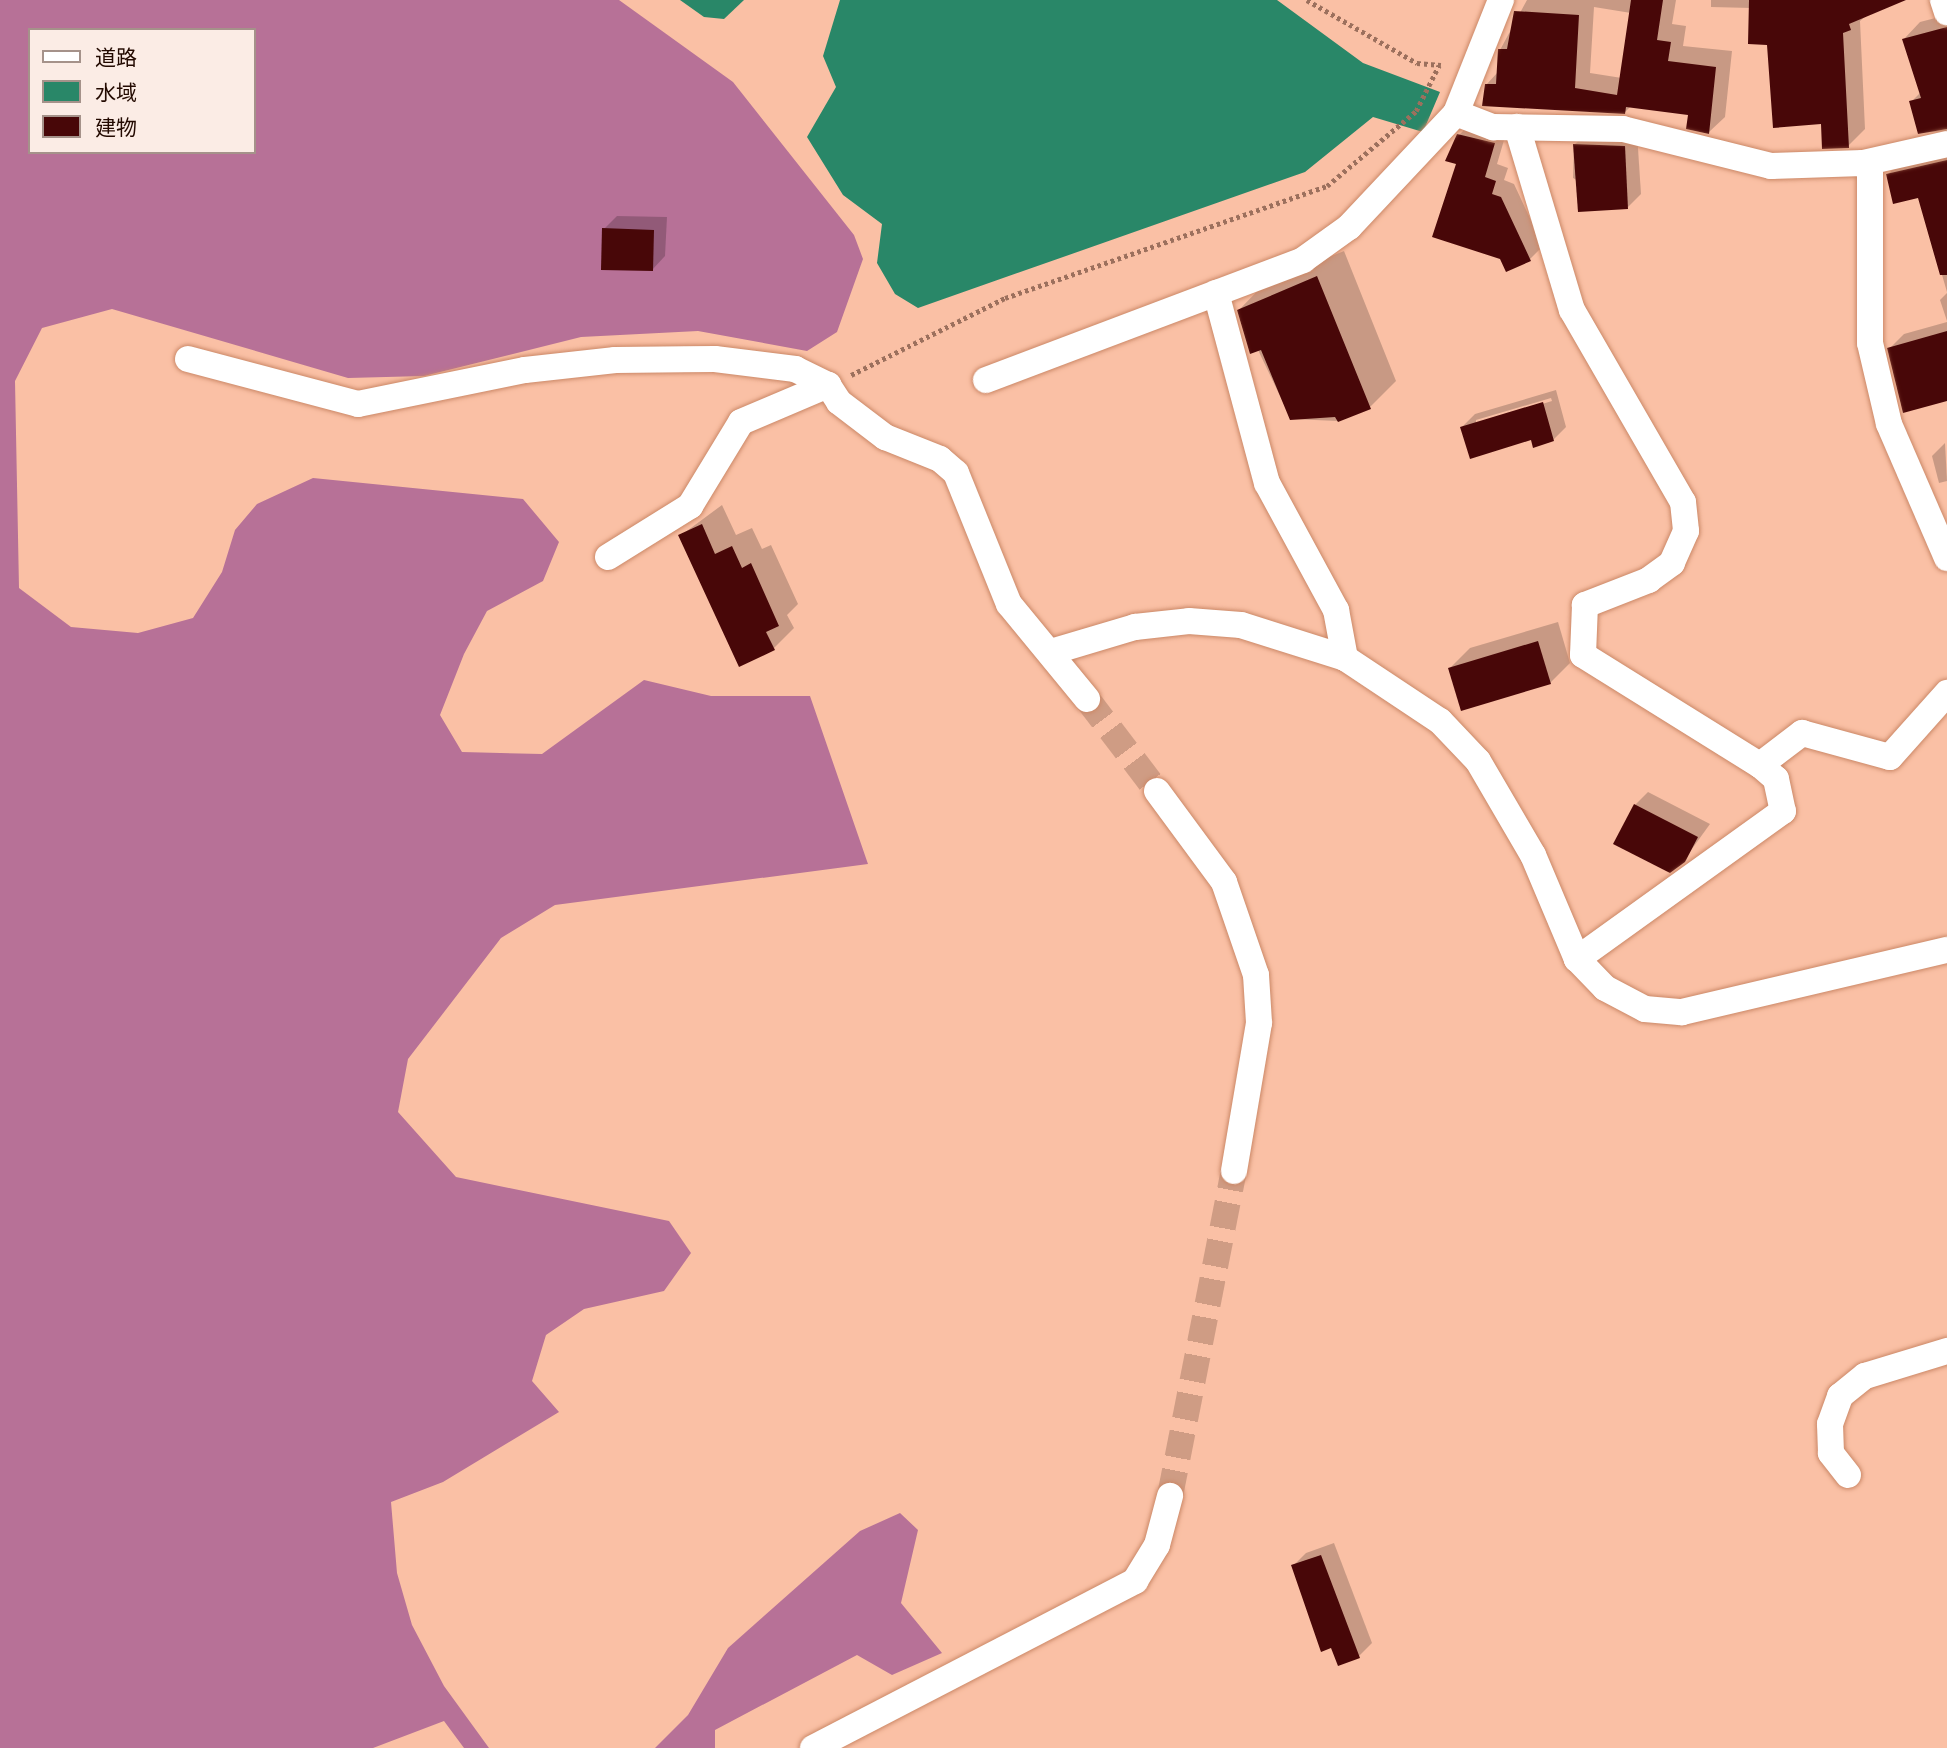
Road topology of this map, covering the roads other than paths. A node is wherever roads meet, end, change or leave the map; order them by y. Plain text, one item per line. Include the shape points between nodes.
1 (1501, 0) edge
2 (1943, 0) edge
3 (1947, 12) edge
4 (1456, 113) junction
5 (1517, 127) junction
6 (1947, 144) edge
7 (1863, 163) junction
8 (1216, 293) junction
9 (188, 359) dead end
10 (986, 380) dead end
11 (828, 385) junction
12 (1935, 501) edge
13 (608, 557) dead end
14 (1947, 558) edge
15 (1051, 652) junction
16 (1345, 657) junction
17 (1947, 693) edge
18 (1087, 699) tunnel mouth
19 (1760, 765) junction
20 (1157, 791) tunnel mouth
21 (1947, 950) edge
22 (1577, 959) junction
23 (1234, 1171) tunnel mouth
24 (1947, 1351) edge
25 (1847, 1475) dead end
26 (1170, 1496) tunnel mouth
27 (813, 1748) edge

1 - 4 street
2 - 3 street
4 - 5 street via 1493,127
4 - 8 street via 1340,234 1303,260
5 - 7 street via 1623,129 1770,166
5 - 19 street via 1572,310 1683,502 1686,531 1672,563 1649,580 1585,605 1583,655
6 - 7 street
7 - 12 street via 1870,172 1870,343 1889,424
8 - 10 street
8 - 16 street via 1267,484 1336,610
9 - 11 street via 358,404 525,370 615,360 728,361 795,369
11 - 13 street via 741,422 690,506
11 - 15 street via 885,437 940,459 957,473 1009,604
12 - 14 street
15 - 16 street via 1135,627 1189,621 1241,625
15 - 18 street
16 - 22 street via 1440,721 1478,761 1533,855
17 - 19 street via 1890,757 1802,733
19 - 22 street via 1776,779 1783,811 1779,818
20 - 23 street via 1224,882 1256,975 1259,1023
21 - 22 street via 1682,1012 1645,1009 1605,988
24 - 25 street via 1865,1376 1840,1396 1830,1424 1831,1453
26 - 27 street via 1157,1545 1135,1581

